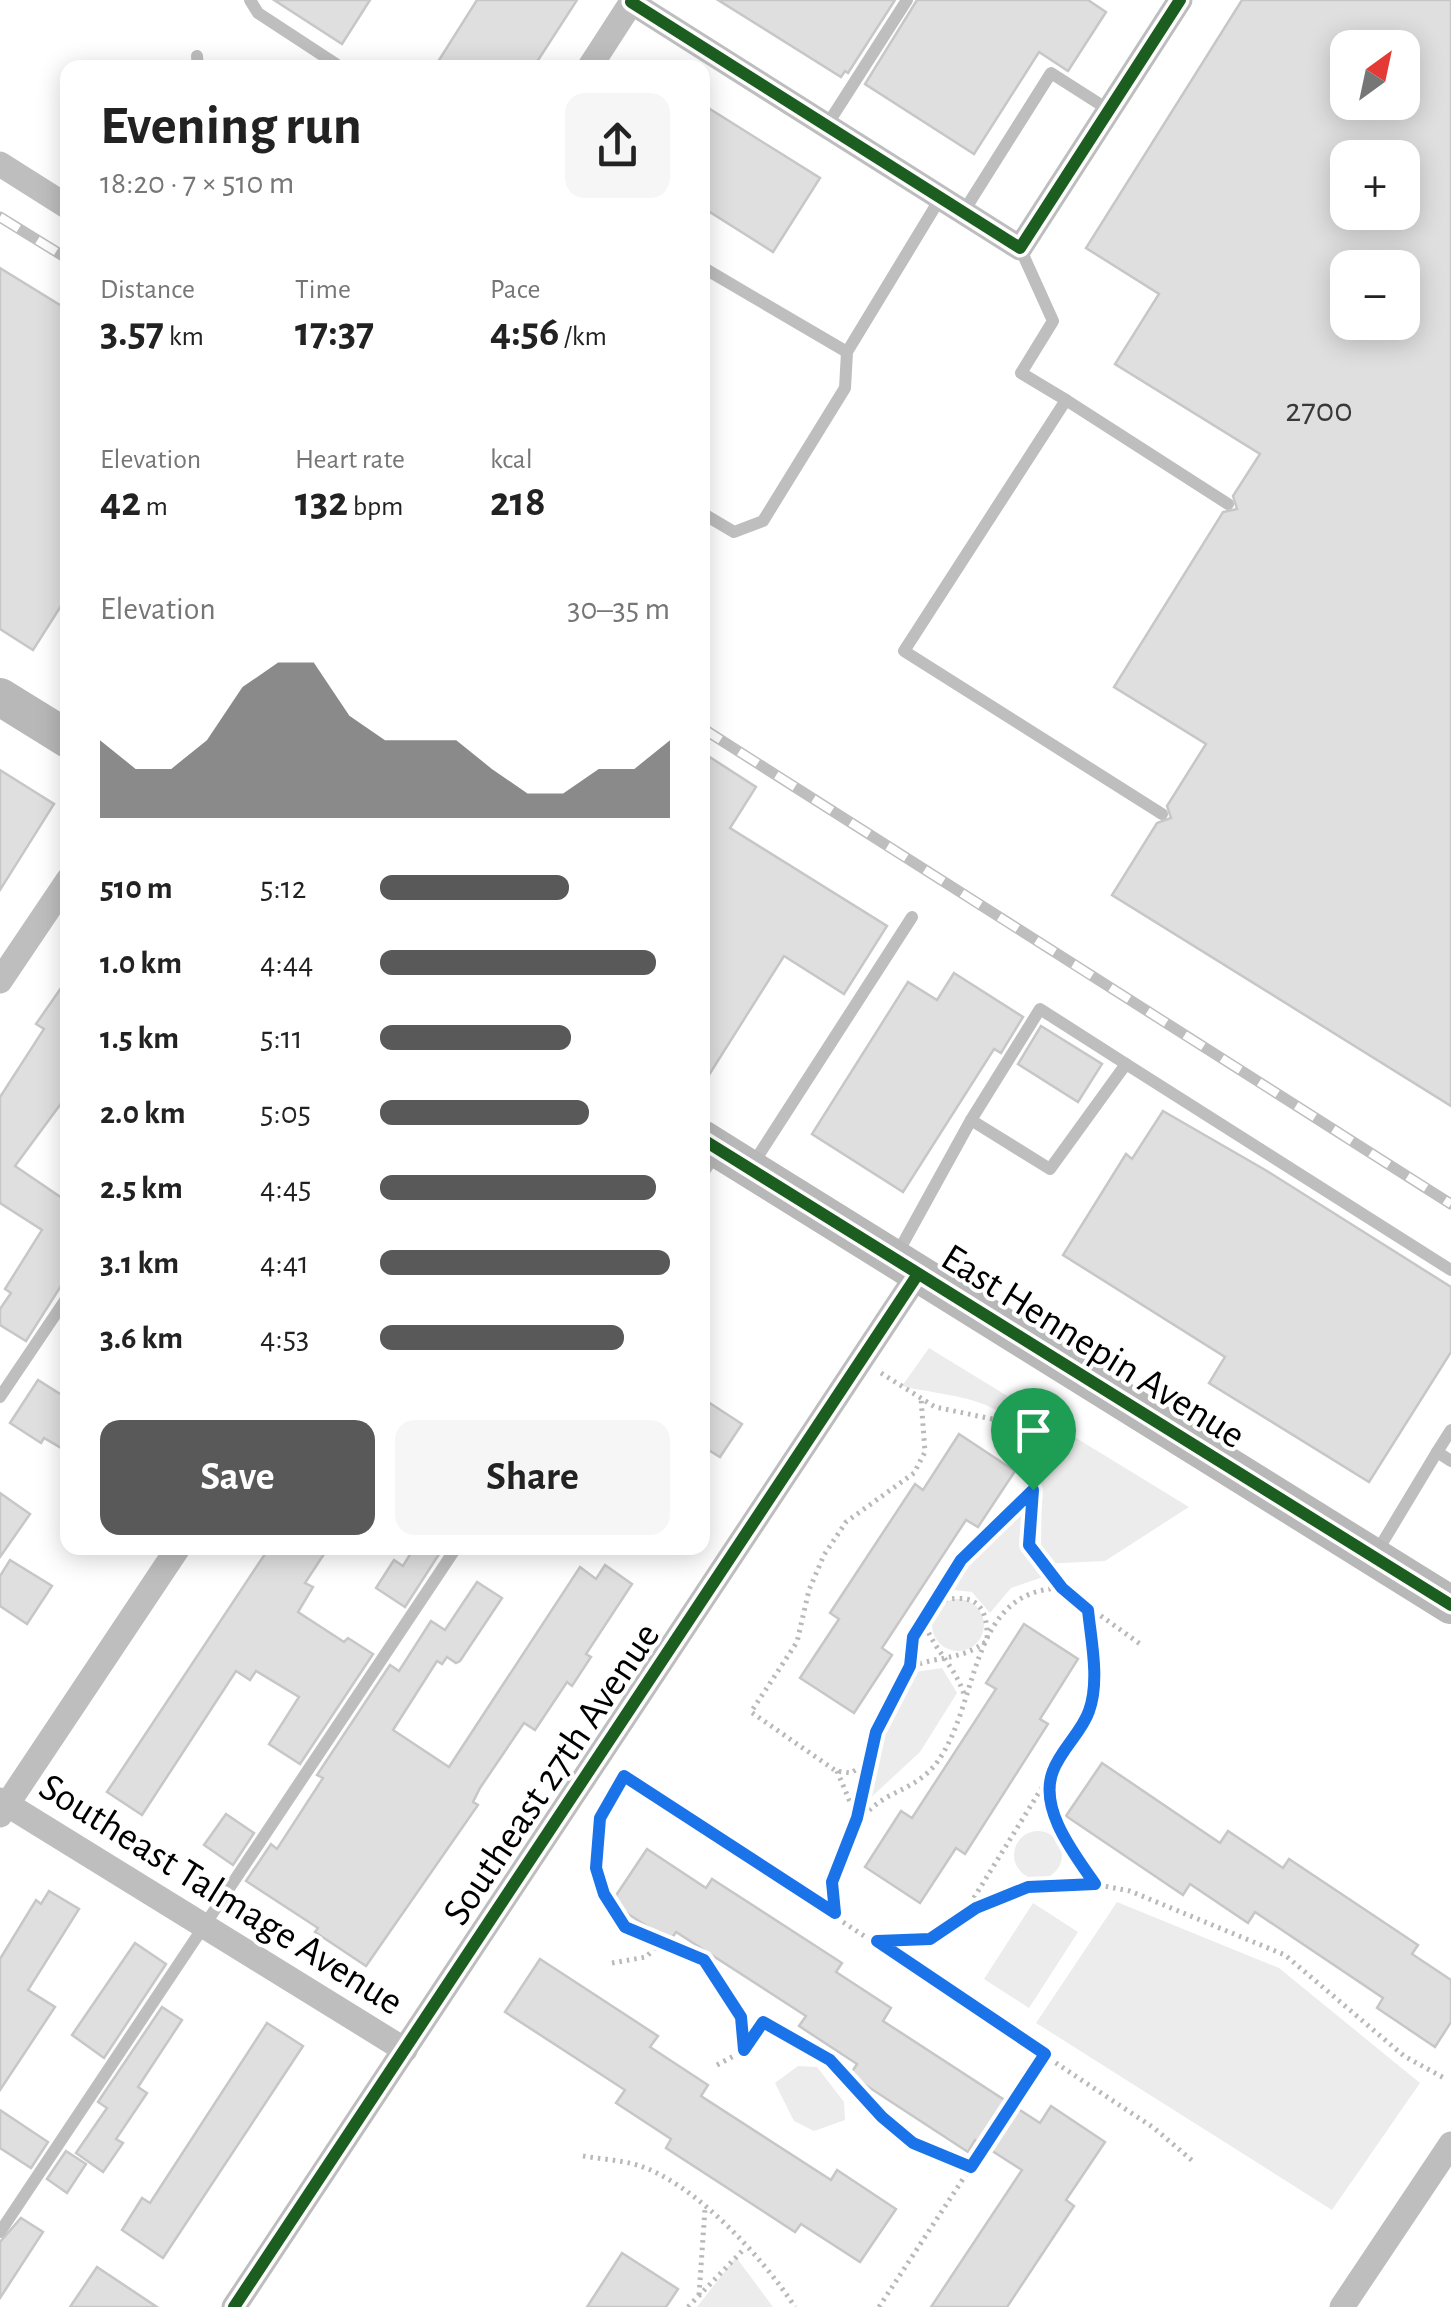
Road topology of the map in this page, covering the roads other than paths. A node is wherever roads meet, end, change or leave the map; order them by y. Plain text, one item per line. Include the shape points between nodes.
1 (250, 0) edge
2 (906, 0) edge
3 (1180, 0) edge
4 (632, 1) edge
5 (330, 60) edge
6 (595, 60) edge
7 (1110, 110) junction
8 (827, 126) junction
9 (0, 164) edge
10 (941, 197) junction
11 (60, 202) edge
12 (964, 212) junction
13 (1020, 248) junction
14 (710, 273) edge
15 (847, 352) junction
16 (1066, 400) junction
17 (1228, 504) dead end
18 (710, 518) edge
19 (0, 697) edge
20 (60, 734) edge
21 (1162, 814) dead end
22 (60, 892) edge
23 (912, 917) dead end
24 (0, 981) edge
25 (1126, 1064) junction
26 (971, 1120) junction
27 (718, 1158) edge
28 (907, 1266) junction
29 (1451, 1270) edge
30 (60, 1308) edge
31 (0, 1397) edge
32 (1451, 1430) edge
33 (1436, 1452) junction
34 (1451, 1461) edge
35 (173, 1555) edge
36 (451, 1555) edge
37 (1374, 1557) junction
38 (1451, 1606) edge
39 (2, 1806) edge
40 (205, 1926) junction
41 (405, 2050) junction
42 (1451, 2144) edge
43 (0, 2232) edge
44 (234, 2307) edge
45 (1342, 2307) edge

1 - 5 lane via 258,13
2 - 8 lane
3 - 7 street
4 - 6 street
4 - 8 street
7 - 12 lane via 1051,73
7 - 13 street
8 - 10 street
9 - 11 street
10 - 12 street
10 - 15 lane
12 - 13 street
13 - 16 lane via 1053,321 1021,372
14 - 15 lane
15 - 18 lane via 845,388 763,521 734,532
16 - 17 lane
16 - 21 lane via 904,651
19 - 20 main road
22 - 24 street
23 - 27 lane
25 - 26 lane via 1050,1168
25 - 26 lane via 1040,1009
25 - 29 lane
26 - 28 lane
27 - 28 main road, East Hennepin Avenue
28 - 37 main road, East Hennepin Avenue
28 - 41 street, Southeast 27th Avenue via 862,1360
30 - 31 lane
32 - 33 lane
33 - 34 lane
33 - 37 lane
35 - 39 street
36 - 40 lane
37 - 38 main road, East Hennepin Avenue
39 - 40 street, Southeast Talmage Avenue
40 - 41 street, Southeast Talmage Avenue
40 - 43 lane
41 - 44 street, Southeast 27th Avenue
42 - 45 street

